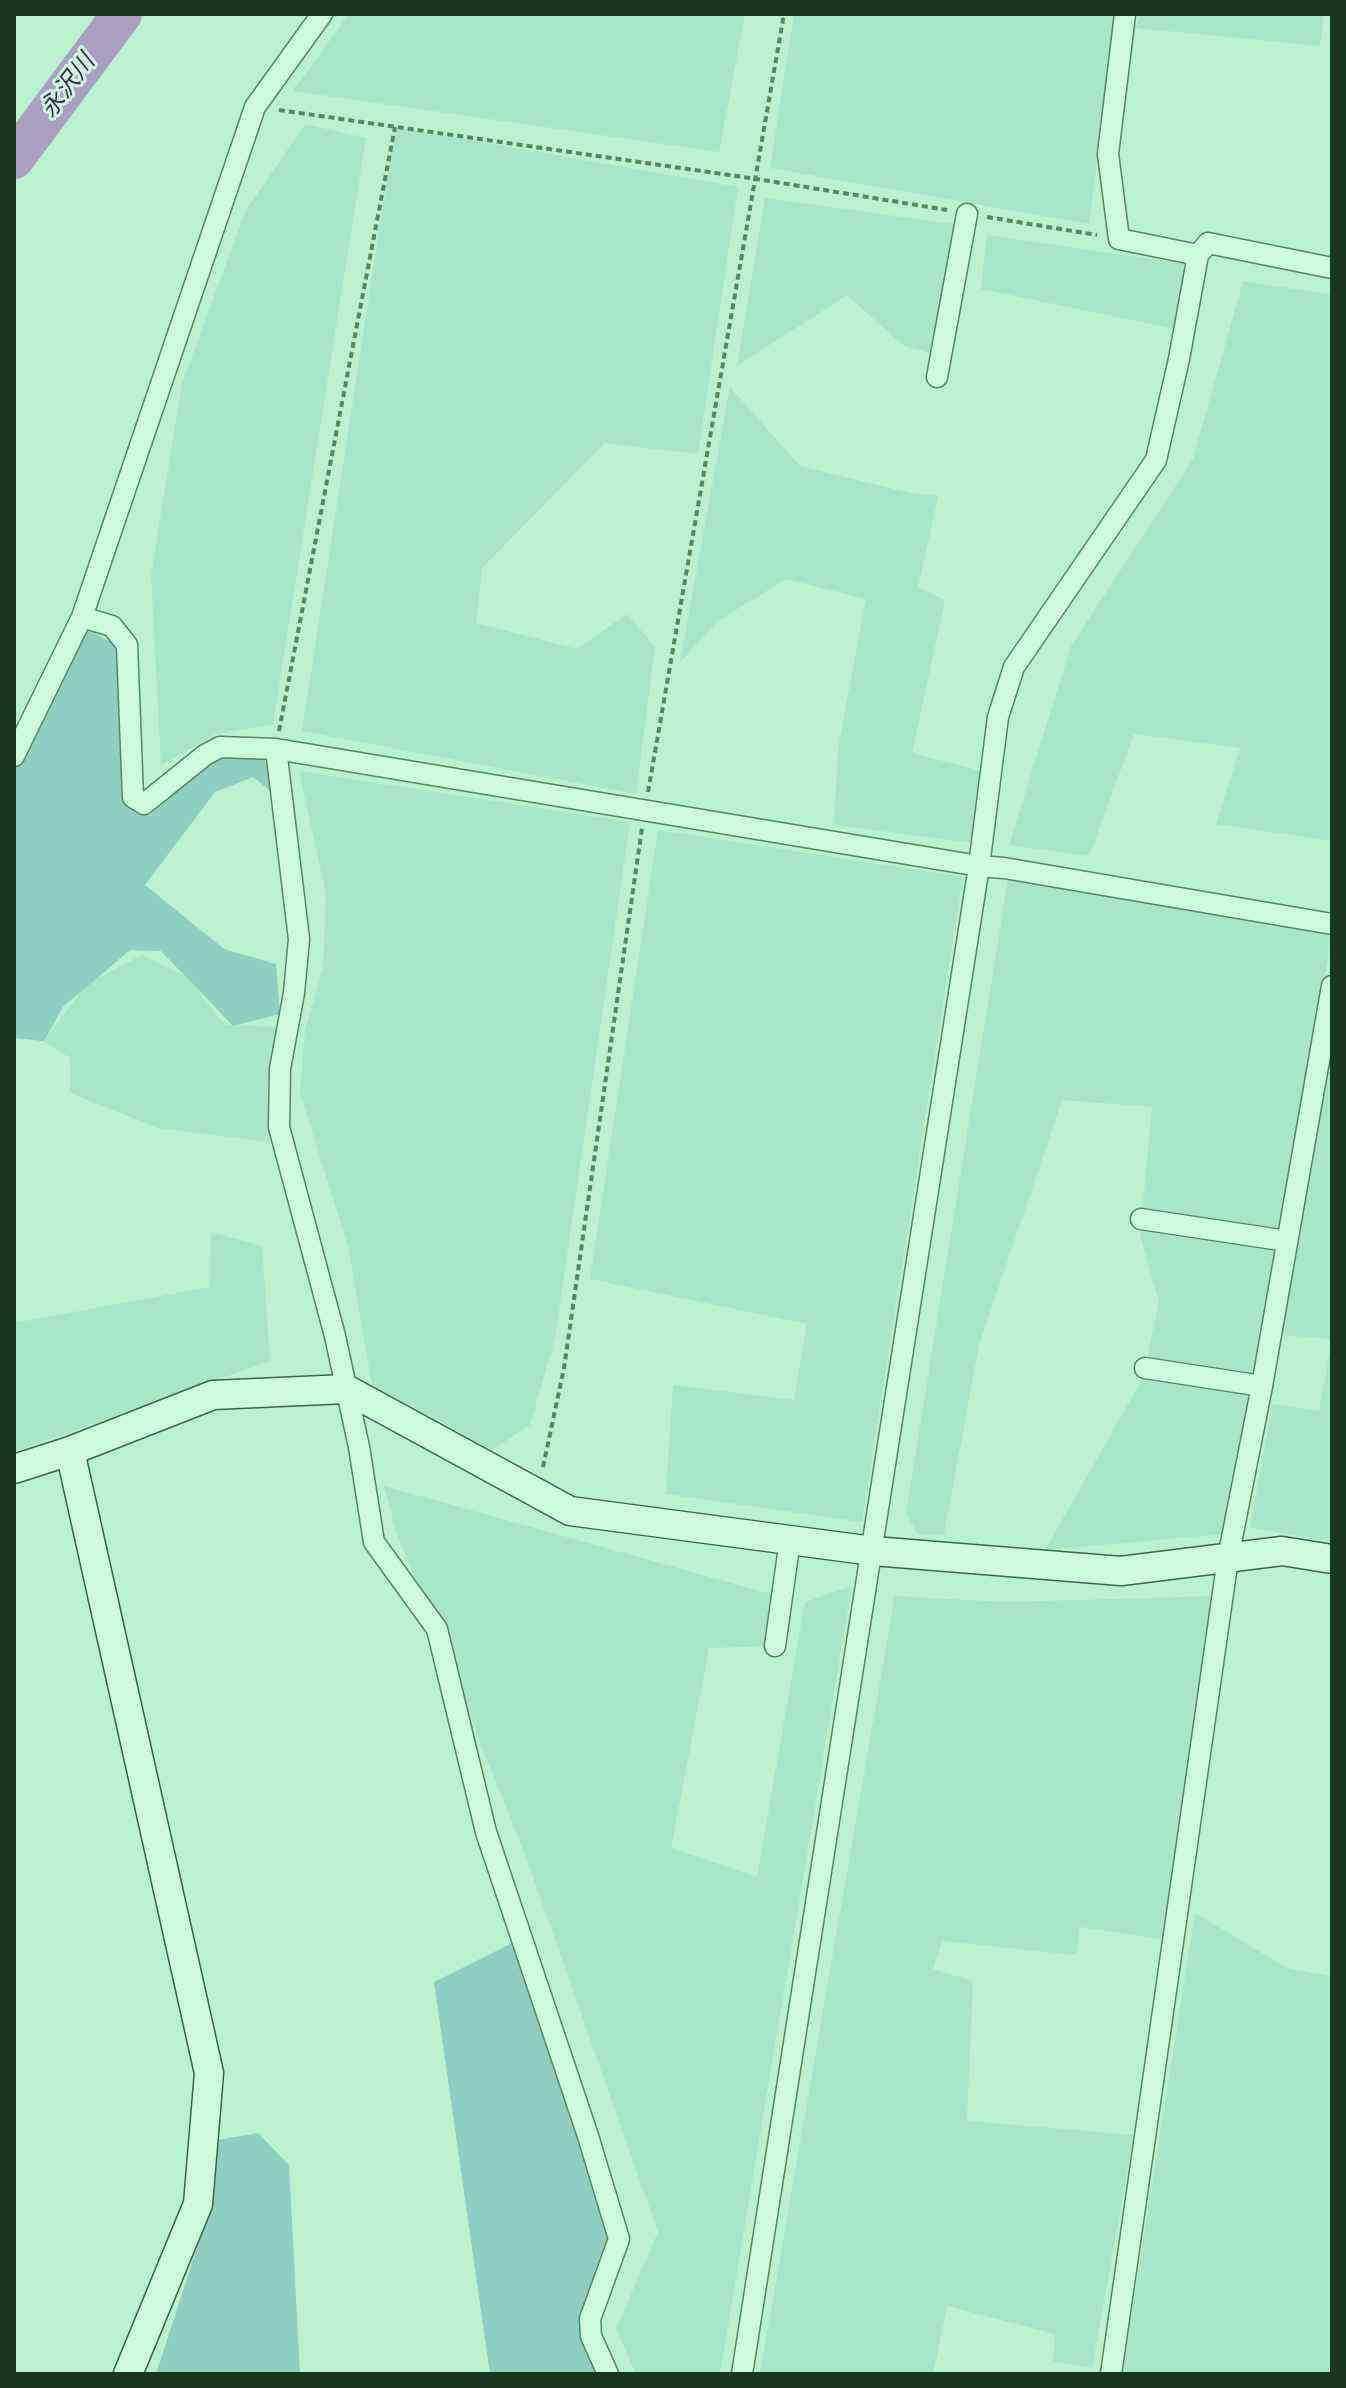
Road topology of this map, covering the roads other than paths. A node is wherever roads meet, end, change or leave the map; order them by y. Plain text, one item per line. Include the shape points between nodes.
1 (322, 14) edge
2 (1125, 14) edge
3 (967, 214) road end
4 (1198, 255) junction
5 (1332, 268) edge
6 (937, 377) dead end
7 (82, 617) junction
8 (276, 749) junction
9 (14, 756) edge
10 (979, 866) junction
11 (1332, 924) edge
12 (1332, 986) edge
13 (1141, 1219) dead end
14 (1287, 1241) junction
15 (1145, 1368) dead end
16 (1262, 1386) junction
17 (346, 1389) junction
18 (70, 1451) junction
19 (14, 1469) edge
20 (790, 1540) junction
21 (873, 1551) junction
22 (1228, 1558) junction
23 (1332, 1559) edge
24 (775, 1646) dead end
25 (128, 2374) edge
26 (608, 2374) edge
27 (742, 2374) edge
28 (1111, 2374) edge

1 - 7 street via 255,107
2 - 4 street via 1108,154 1119,239
3 - 6 street
4 - 5 street via 1208,243
4 - 10 street via 1156,460 1014,667 998,717
7 - 8 street via 112,626 127,645 133,797 144,804 220,747
7 - 9 street
8 - 10 street
8 - 17 street via 299,939 280,1069 279,1127
10 - 11 street
10 - 21 street
12 - 14 street
13 - 14 street
14 - 16 street
15 - 16 street
16 - 22 street
17 - 18 street via 213,1395
17 - 20 street via 570,1511
17 - 26 street via 374,1542 437,1629 486,1832 619,2239 590,2319 591,2336
18 - 19 street
18 - 25 street via 209,2073 198,2204
20 - 21 street
20 - 24 street
21 - 22 street via 1121,1571
21 - 27 street
22 - 23 street via 1282,1551
22 - 28 street

